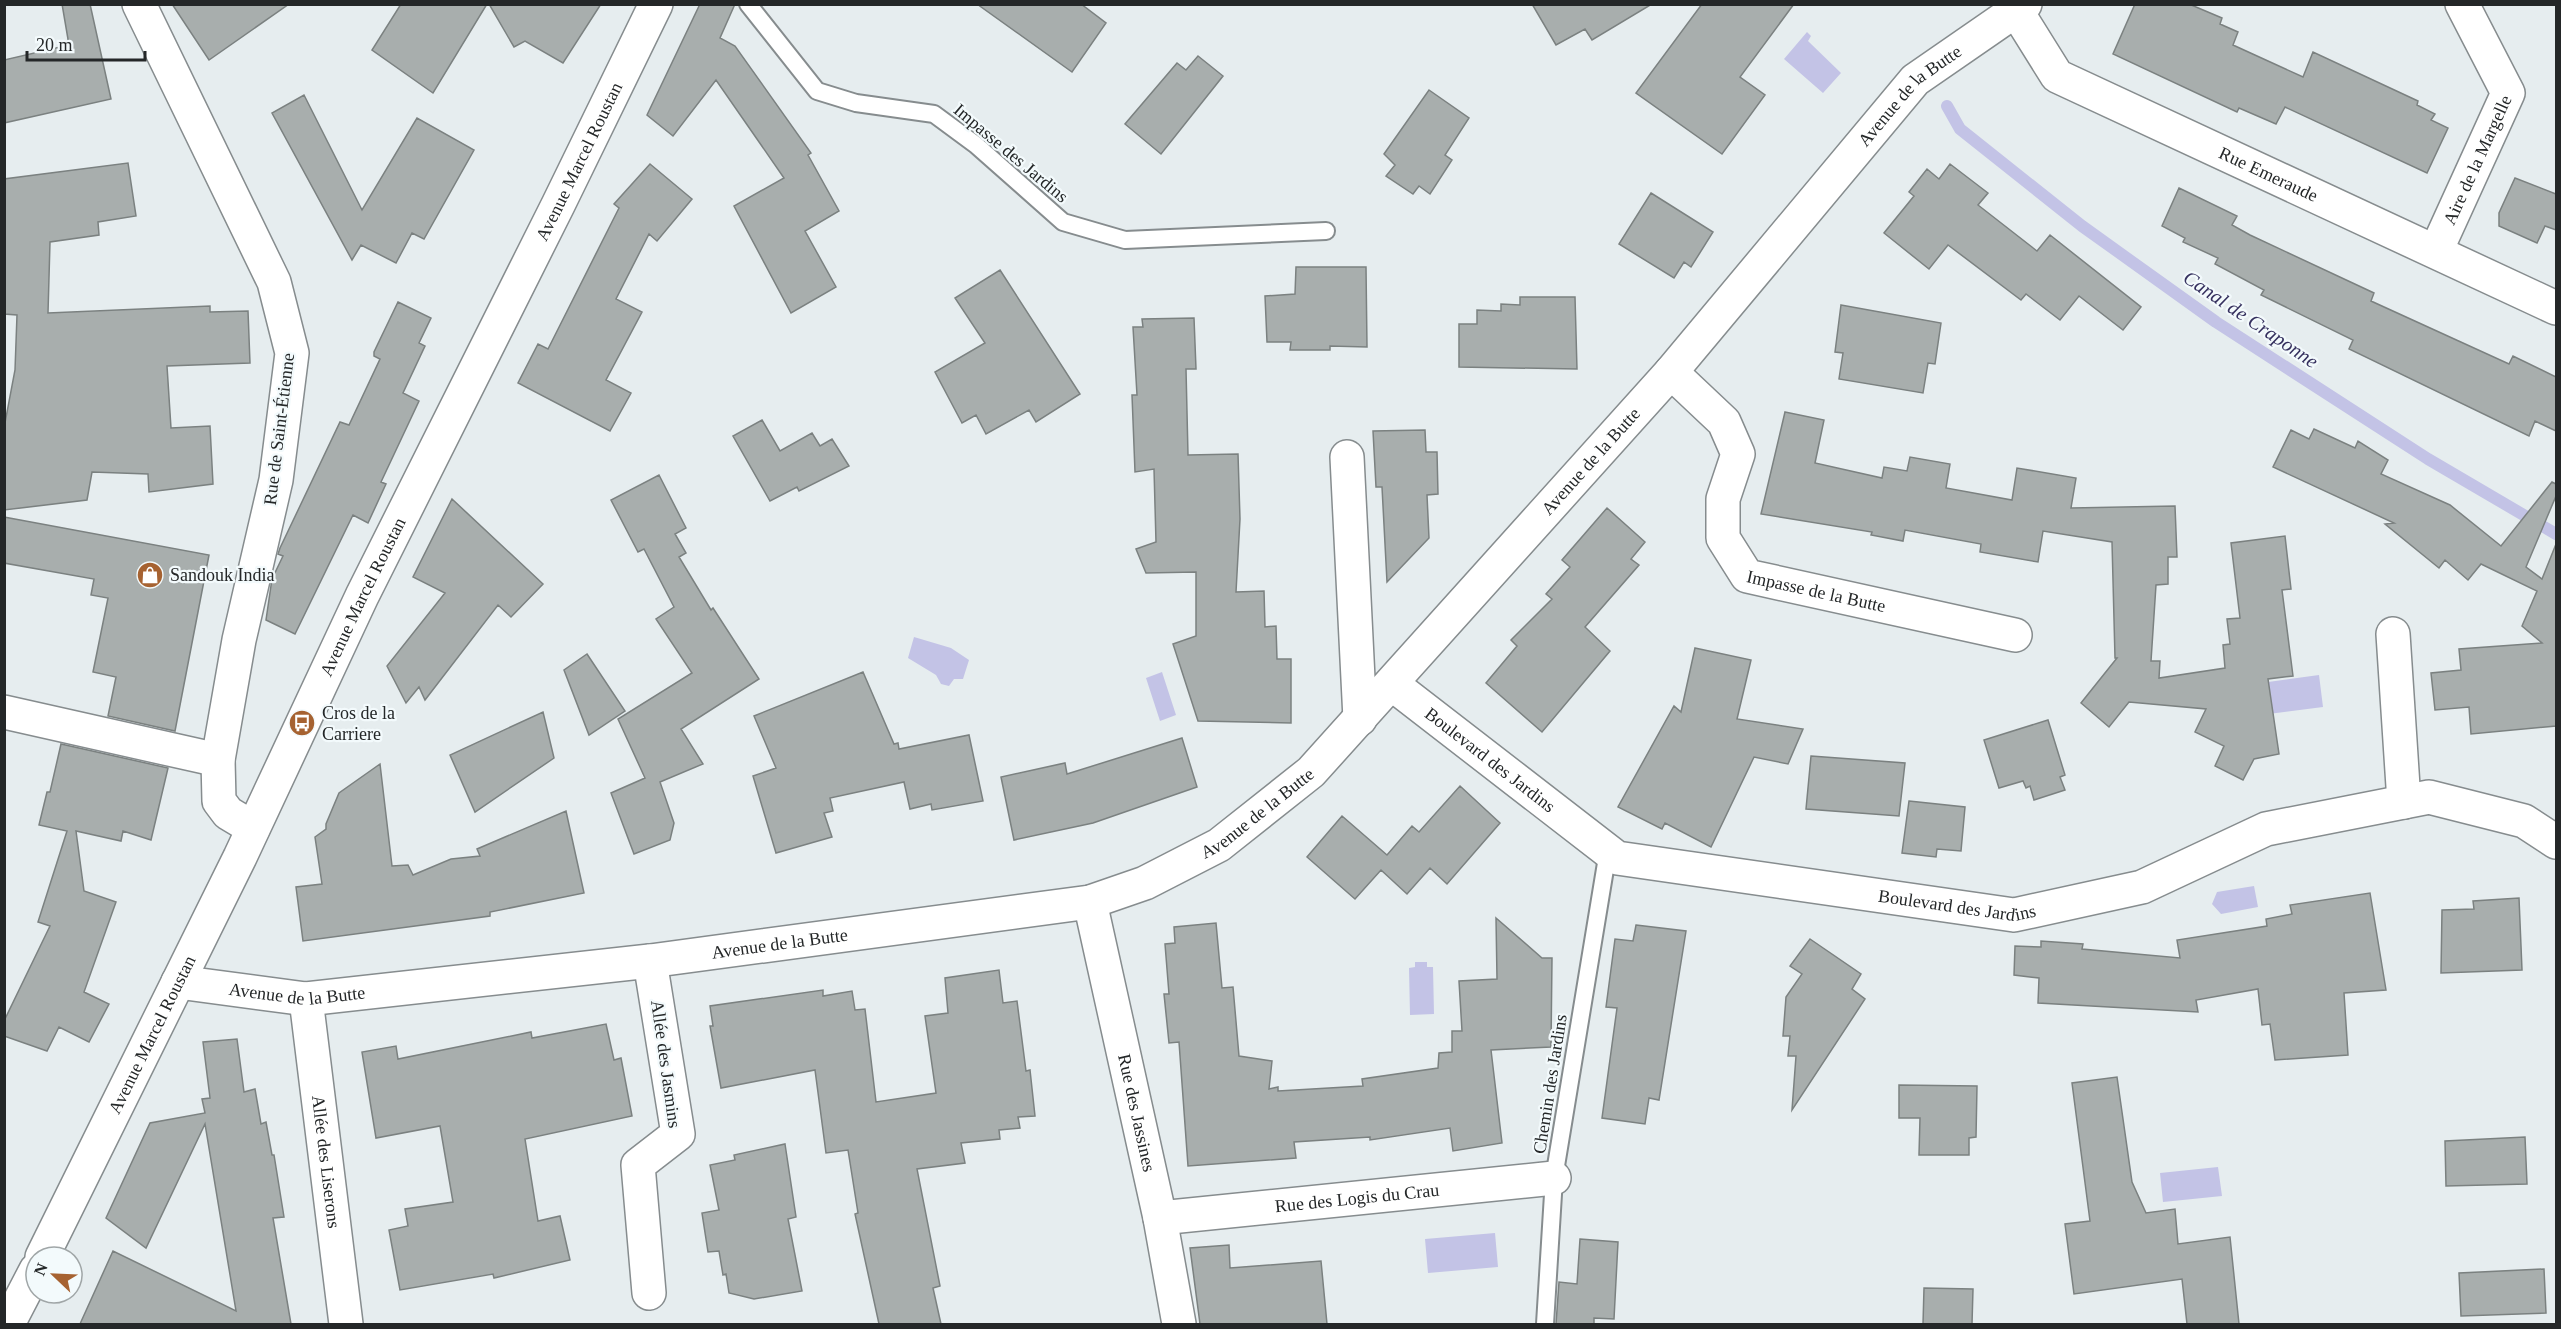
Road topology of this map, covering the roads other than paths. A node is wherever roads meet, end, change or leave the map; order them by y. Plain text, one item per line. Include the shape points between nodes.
1 (140, 4) edge
2 (656, 4) edge
3 (748, 4) edge
4 (2462, 4) edge
5 (2017, 6) edge
6 (1326, 231) dead end
7 (2436, 251) junction
8 (2556, 308) edge
9 (1671, 372) junction
10 (1347, 457) dead end
11 (2015, 634) dead end
12 (2393, 634) dead end
13 (1392, 684) junction
14 (4, 712) edge
15 (1360, 719) junction
16 (218, 760) junction
17 (2404, 802) junction
18 (253, 828) junction
19 (2556, 842) edge
20 (1608, 851) junction
21 (1090, 902) junction
22 (650, 961) junction
23 (178, 982) junction
24 (306, 999) junction
25 (1554, 1179) junction
26 (1160, 1218) junction
27 (48, 1245) edge
28 (24, 1293) edge
29 (649, 1293) dead end
30 (8, 1324) edge
31 (346, 1324) edge
32 (1179, 1324) edge
33 (1545, 1324) edge

1 - 16 street, Rue de Saint-Étienne via 274,282 292,353 276,480 239,640
2 - 18 street, Avenue Marcel Roustan via 362,596
3 - 6 lane, Impasse des Jardins via 817,91 856,103 934,114 1064,222 1125,240
4 - 7 street, Aire de la Margelle via 2508,93
5 - 7 street, Rue Emeraude via 2057,76
5 - 9 street, Avenue de la Butte via 1915,80
7 - 8 street, Rue Emeraude
9 - 11 street, Impasse de la Butte via 1724,422 1738,454 1723,499 1723,538 1747,576
9 - 13 street, Avenue de la Butte
10 - 15 street
12 - 17 street
13 - 15 street, Avenue de la Butte
13 - 20 street, Boulevard des Jardins
14 - 16 street
15 - 21 street, Avenue de la Butte via 1311,772 1219,845 1145,883
16 - 18 street, Rue de Saint-Étienne via 219,801 228,813
17 - 19 street, Boulevard des Jardins via 2428,797 2524,821
17 - 20 street, Boulevard des Jardins via 2266,828 2142,886 2014,915 1617,858
18 - 23 street, Avenue Marcel Roustan
20 - 25 lane, Chemin des Jardins
21 - 22 street, Avenue de la Butte
21 - 26 street, Rue des Jassines
22 - 24 street, Avenue de la Butte
22 - 29 street, Allée des Jasmins via 678,1134 638,1165
23 - 24 street, Avenue de la Butte
23 - 27 street, Avenue Marcel Roustan
24 - 31 street, Allée des Liserons
25 - 26 street, Rue des Logis du Crau
25 - 33 lane, Chemin des Jardins
26 - 32 street, Rue des Jassines
28 - 30 street

